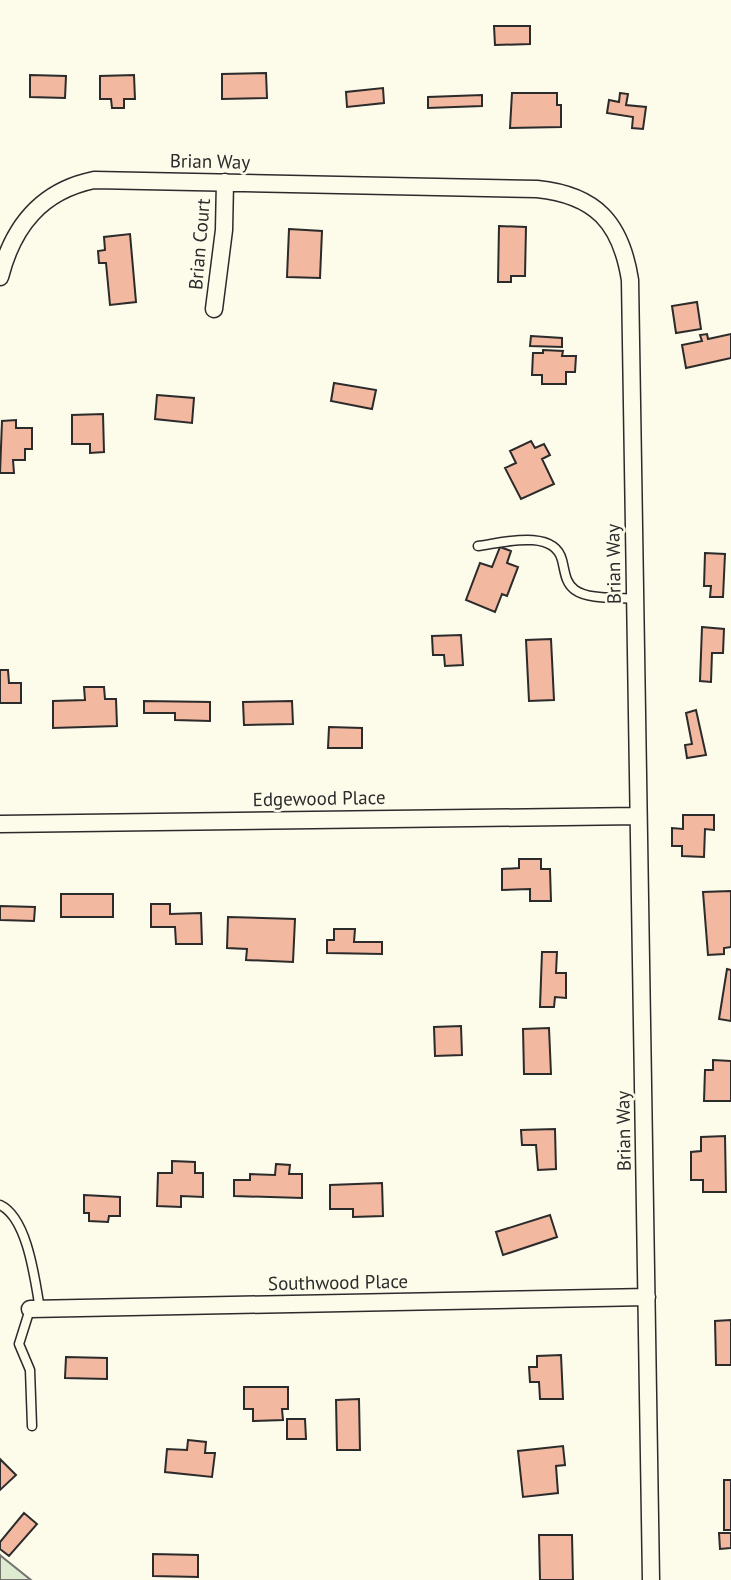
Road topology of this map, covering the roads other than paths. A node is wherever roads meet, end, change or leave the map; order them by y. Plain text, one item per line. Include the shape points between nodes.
1 (225, 182) junction
2 (0, 277) edge
3 (214, 309) dead end
4 (478, 546) dead end
5 (635, 599) junction
6 (638, 816) junction
7 (0, 824) edge
8 (0, 1205) edge
9 (647, 1297) junction
10 (35, 1309) junction
11 (32, 1426) dead end
12 (651, 1580) edge

1 - 2 street, Brian Way via 94,180 57,191 28,216
1 - 3 street, Brian Court
1 - 5 street, Brian Way via 537,189 573,196 606,216 626,258 630,281
4 - 5 lane via 532,540 550,543 562,556 573,588
5 - 6 street, Brian Way
6 - 7 street, Edgewood Place
6 - 9 street, Brian Way
8 - 10 lane via 19,1226 32,1263
9 - 10 street, Southwood Place
9 - 12 street, Brian Way
10 - 11 lane via 19,1344 30,1370

